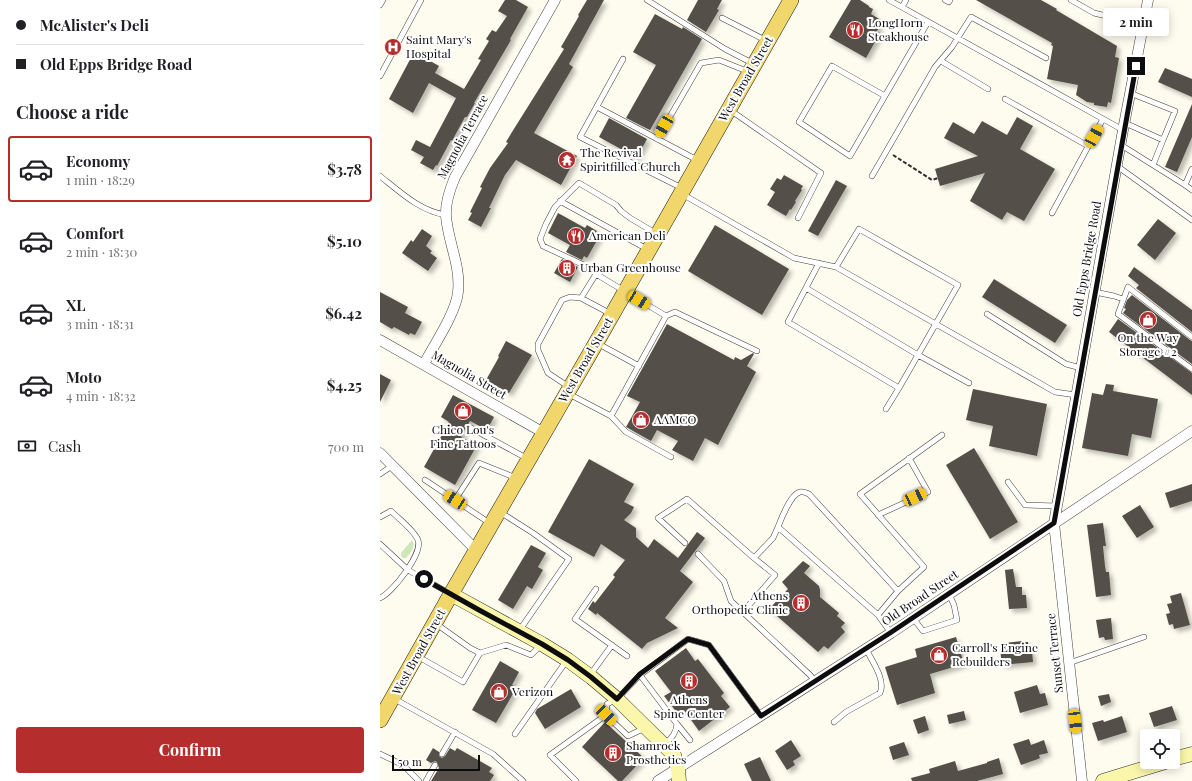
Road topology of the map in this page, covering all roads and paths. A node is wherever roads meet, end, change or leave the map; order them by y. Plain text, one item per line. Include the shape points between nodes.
1 (383, 0) edge
2 (421, 0) edge
3 (555, 0) edge
4 (647, 0) edge
5 (790, 0) edge
6 (889, 0) edge
7 (906, 0) edge
8 (1073, 0) edge
9 (1148, 0) edge
10 (380, 5) edge
11 (902, 7) junction
12 (722, 18) dead end
13 (928, 22) junction
14 (1143, 25) junction
15 (958, 38) junction
16 (768, 41) junction
17 (1046, 58) dead end
18 (623, 59) dead end
19 (941, 61) junction
20 (752, 68) junction
21 (380, 76) edge
22 (988, 89) dead end
23 (1130, 93) junction
24 (885, 96) junction
25 (1005, 99) dead end
26 (597, 107) junction
27 (729, 109) junction
28 (1103, 119) junction
29 (1124, 127) junction
30 (657, 138) junction
31 (1163, 140) junction
32 (1121, 145) junction
33 (1088, 146) junction
34 (886, 151) junction
35 (700, 162) junction
36 (1153, 164) junction
37 (1117, 166) junction
38 (1192, 169) edge
39 (380, 176) edge
40 (872, 176) dead end
41 (938, 178) dead end
42 (1185, 185) junction
43 (1192, 190) edge
44 (682, 191) junction
45 (560, 201) junction
46 (1052, 213) dead end
47 (446, 216) junction
48 (798, 218) dead end
49 (1192, 220) edge
50 (658, 234) junction
51 (649, 250) junction
52 (819, 263) junction
53 (836, 267) junction
54 (596, 274) junction
55 (806, 288) junction
56 (625, 291) junction
57 (1095, 292) junction
58 (581, 298) junction
59 (1123, 299) junction
60 (987, 314) dead end
61 (612, 315) junction
62 (666, 316) junction
63 (936, 324) junction
64 (1192, 337) edge
65 (380, 340) edge
66 (596, 343) junction
67 (757, 351) dead end
68 (918, 355) junction
69 (424, 364) junction
70 (638, 366) junction
71 (1081, 368) junction
72 (1192, 369) edge
73 (969, 383) dead end
74 (898, 388) junction
75 (568, 390) junction
76 (1076, 395) junction
77 (886, 409) dead end
78 (611, 416) junction
79 (471, 428) dead end
80 (1192, 430) edge
81 (544, 433) junction
82 (942, 435) dead end
83 (380, 453) edge
84 (671, 457) dead end
85 (910, 458) junction
86 (529, 459) junction
87 (392, 466) junction
88 (380, 474) edge
89 (518, 479) junction
90 (425, 480) dead end
91 (1008, 482) dead end
92 (455, 500) junction
93 (1057, 506) junction
94 (878, 514) junction
95 (380, 517) edge
96 (495, 518) junction
97 (1054, 523) junction
98 (778, 527) junction
99 (685, 543) dead end
100 (380, 544) edge
101 (477, 550) junction
102 (698, 554) dead end
103 (754, 558) junction
104 (408, 570) junction
105 (596, 589) dead end
106 (898, 591) junction
107 (451, 594) junction
108 (948, 594) junction
109 (380, 598) edge
110 (743, 612) junction
111 (878, 615) junction
112 (913, 618) junction
113 (435, 623) junction
114 (518, 632) junction
115 (890, 633) junction
116 (1144, 637) dead end
117 (542, 644) junction
118 (612, 645) junction
119 (866, 649) junction
120 (480, 653) junction
121 (416, 656) junction
122 (627, 656) dead end
123 (568, 660) junction
124 (1069, 663) junction
125 (640, 674) junction
126 (589, 676) junction
127 (815, 681) junction
128 (393, 698) junction
129 (617, 699) junction
130 (606, 715) junction
131 (761, 716) junction
132 (380, 720) edge
133 (834, 722) dead end
134 (677, 724) junction
135 (646, 727) junction
136 (455, 732) junction
137 (515, 734) dead end
138 (690, 740) dead end
139 (664, 745) junction
140 (380, 754) edge
141 (442, 754) dead end
142 (1192, 754) edge
143 (1180, 757) edge
144 (435, 766) dead end
145 (1142, 769) edge
146 (678, 775) edge
147 (419, 781) edge
148 (426, 781) edge
149 (523, 781) edge
150 (576, 781) edge
151 (658, 781) edge
152 (1082, 781) edge
153 (1103, 781) edge

1 - 10 lane
2 - 21 lane
3 - 47 street, Magnolia Terrace via 454,177
4 - 20 lane
5 - 16 main road, West Broad Street
6 - 11 lane
7 - 11 lane
8 - 14 lane via 1094,13
9 - 14 street, Old Epps Bridge Road
11 - 13 lane
12 - 16 lane
13 - 15 lane
13 - 24 lane
14 - 23 street, Old Epps Bridge Road
15 - 17 lane via 971,17
15 - 19 lane
15 - 28 lane
16 - 20 main road, West Broad Street
18 - 26 lane
19 - 22 lane
19 - 34 lane
20 - 27 main road, West Broad Street
20 - 30 lane via 719,60 702,62
23 - 29 street, Old Epps Bridge Road
23 - 31 lane via 1175,111
24 - 24 lane via 850,156 799,122 832,66
25 - 33 lane
26 - 30 lane
26 - 44 lane via 580,137
27 - 35 main road, West Broad Street
27 - 48 lane via 820,173
28 - 29 lane
28 - 33 lane
29 - 31 lane
29 - 32 street, Old Epps Bridge Road
30 - 35 lane
31 - 36 lane
32 - 36 lane
32 - 37 street, Old Epps Bridge Road
33 - 46 lane
34 - 40 lane
34 - 41 path via 932,180
35 - 44 main road, West Broad Street
36 - 42 lane
37 - 49 lane
37 - 57 street, Old Epps Bridge Road
38 - 42 lane
39 - 47 lane via 425,209
42 - 43 lane
44 - 50 main road, West Broad Street
44 - 52 lane via 794,258
45 - 50 lane via 579,183
45 - 51 lane
45 - 54 lane via 540,239 543,246 588,267
47 - 69 street, Magnolia Terrace via 457,268 458,293 452,313
50 - 51 main road, West Broad Street
51 - 56 main road, West Broad Street
52 - 53 lane
52 - 55 lane
53 - 63 lane
53 - 63 lane via 859,229 958,285
54 - 56 lane
54 - 58 lane
55 - 68 lane
55 - 74 lane via 788,322
56 - 61 main road, West Broad Street
56 - 62 lane
57 - 59 lane
57 - 71 street, Old Epps Bridge Road
58 - 61 lane
58 - 75 lane via 570,297 562,300 538,344 538,350 548,372
59 - 64 lane via 1128,287
59 - 72 lane via 1118,314
60 - 71 lane via 1066,364
61 - 66 main road, West Broad Street
62 - 67 lane via 675,312
62 - 70 lane
63 - 68 lane
63 - 76 lane via 1055,392
65 - 69 street, Magnolia Street
66 - 70 lane
66 - 75 main road, West Broad Street
68 - 73 lane
68 - 74 lane
69 - 81 street, Magnolia Street
70 - 78 lane
71 - 76 street, Old Epps Bridge Road
74 - 77 lane
75 - 78 lane
75 - 81 main road, West Broad Street
76 - 93 street, Old Epps Bridge Road
78 - 84 lane via 626,432
79 - 86 lane
80 - 97 street, Old Broad Street
81 - 86 main road, West Broad Street
82 - 85 lane
83 - 87 street
85 - 94 lane via 860,494
85 - 94 lane via 928,492
86 - 89 main road, West Broad Street
87 - 88 lane
87 - 101 street
89 - 92 lane via 479,463
89 - 96 main road, West Broad Street
90 - 92 lane
91 - 93 lane via 1025,505
92 - 96 lane
93 - 97 street, Old Epps Bridge Road
94 - 106 lane via 924,566
95 - 104 lane via 391,511 416,534 419,543 417,552
96 - 101 main road, West Broad Street
96 - 114 lane via 533,533 569,559
97 - 108 street, Old Broad Street
97 - 124 street, Sunset Terrace
98 - 103 lane via 773,538
98 - 106 lane via 794,494 809,494
98 - 111 lane
99 - 103 lane via 658,518 688,499
100 - 104 lane
101 - 107 main road, West Broad Street
102 - 110 lane via 724,581 731,601
103 - 110 lane via 775,575
104 - 107 lane
104 - 109 lane via 389,592
105 - 118 lane via 575,618
106 - 111 lane
107 - 113 main road, West Broad Street
107 - 114 street
108 - 112 street, Old Broad Street
108 - 112 lane via 954,605 957,620 923,631
110 - 127 lane
111 - 115 lane
112 - 115 street, Old Broad Street
113 - 120 lane
113 - 121 main road, West Broad Street
114 - 117 street
115 - 119 street, Old Broad Street
116 - 124 lane
117 - 120 lane via 531,655 506,645
117 - 123 street
118 - 122 lane
118 - 126 lane
119 - 127 street, Old Broad Street
119 - 133 lane via 882,682 882,689 880,693 846,712
120 - 121 lane via 463,682
121 - 128 main road, West Broad Street
123 - 126 street
123 - 137 lane
124 - 152 street, Sunset Terrace
125 - 129 lane
125 - 131 lane via 688,639 709,645
125 - 134 lane
126 - 129 street
127 - 131 street, Old Broad Street
128 - 132 main road, West Broad Street
128 - 136 lane
129 - 130 lane via 607,704
129 - 135 street
130 - 135 lane via 628,736
130 - 150 lane via 550,755
131 - 146 street, Old Broad Street
134 - 138 lane
134 - 139 lane via 677,731
135 - 139 street
136 - 141 lane
136 - 149 lane via 493,754
139 - 146 street via 674,755
140 - 147 lane via 404,765
142 - 143 street
144 - 148 lane
145 - 153 street
146 - 151 street, Old Broad Street

